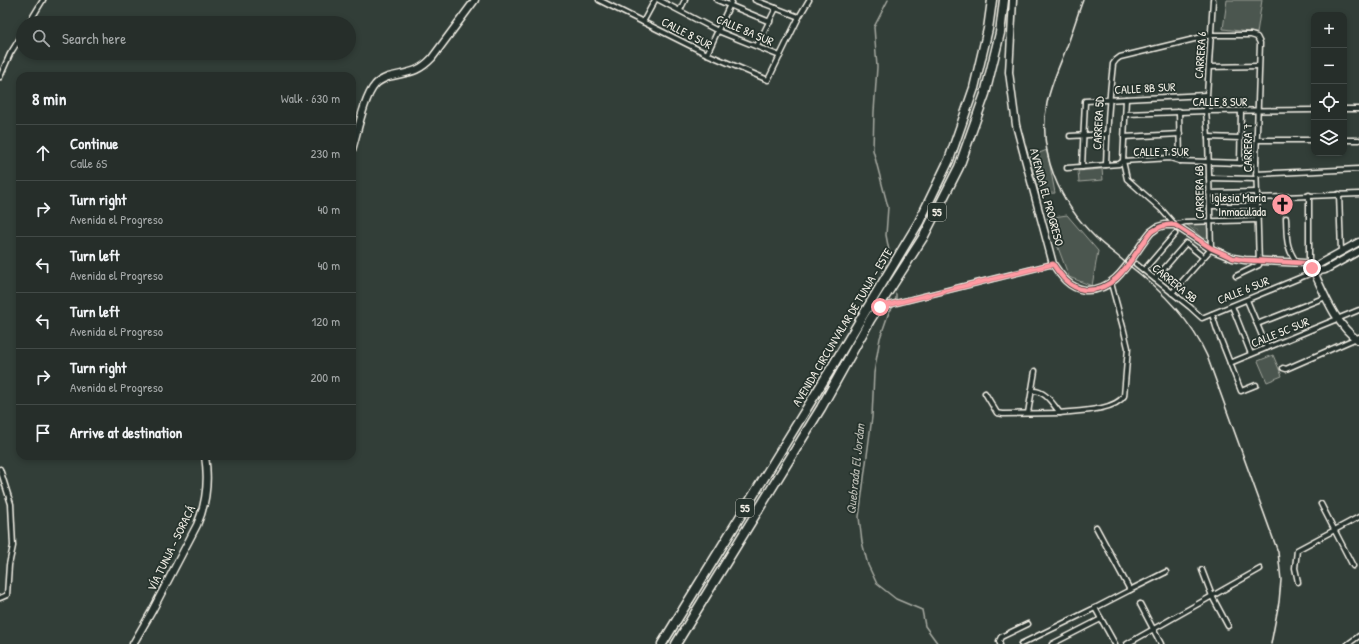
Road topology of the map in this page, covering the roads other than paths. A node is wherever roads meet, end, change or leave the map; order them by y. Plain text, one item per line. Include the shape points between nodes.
1 (43, 0) edge
2 (475, 0) edge
3 (599, 0) edge
4 (655, 0) edge
5 (660, 0) edge
6 (685, 0) edge
7 (717, 0) edge
8 (732, 0) edge
9 (755, 0) edge
10 (809, 0) edge
11 (992, 0) edge
12 (1004, 0) edge
13 (1013, 0) edge
14 (1213, 0) edge
15 (730, 6) junction
16 (776, 8) junction
17 (680, 10) junction
18 (33, 16) edge
19 (799, 17) junction
20 (643, 22) junction
21 (770, 22) junction
22 (718, 31) junction
23 (1211, 35) junction
24 (16, 44) edge
25 (757, 46) junction
26 (707, 54) junction
27 (780, 56) junction
28 (1258, 66) junction
29 (1209, 67) junction
30 (0, 77) edge
31 (1206, 95) junction
32 (1126, 99) junction
33 (1109, 100) junction
34 (1347, 109) edge
35 (1359, 109) edge
36 (1311, 110) edge
37 (1206, 111) junction
38 (1241, 111) junction
39 (1257, 111) junction
40 (1179, 112) junction
41 (1126, 114) junction
42 (1107, 134) junction
43 (1180, 134) junction
44 (1082, 135) junction
45 (356, 136) edge
46 (1070, 136) dead end
47 (1124, 137) junction
48 (1208, 137) junction
49 (1240, 138) junction
50 (1257, 140) junction
51 (1311, 140) edge
52 (1347, 140) edge
53 (1359, 140) edge
54 (1123, 161) junction
55 (1180, 161) junction
56 (1256, 161) junction
57 (1209, 162) junction
58 (1240, 163) junction
59 (1106, 165) junction
60 (1082, 167) junction
61 (1067, 168) dead end
62 (1359, 169) edge
63 (1256, 176) junction
64 (1209, 178) junction
65 (1256, 192) junction
66 (1209, 194) junction
67 (1339, 194) junction
68 (1359, 194) edge
69 (1309, 195) junction
70 (1256, 198) junction
71 (1210, 206) junction
72 (1257, 206) junction
73 (1286, 218) dead end
74 (1258, 220) junction
75 (1210, 222) junction
76 (1175, 225) junction
77 (1175, 234) dead end
78 (1359, 242) edge
79 (1211, 248) junction
80 (1341, 251) junction
81 (1359, 251) edge
82 (1203, 257) junction
83 (1259, 260) junction
84 (1297, 262) junction
85 (1053, 264) junction
86 (1136, 264) dead end
87 (1309, 266) junction
88 (1144, 270) junction
89 (1314, 272) junction
90 (1236, 276) dead end
91 (1155, 279) junction
92 (1111, 284) junction
93 (1172, 293) junction
94 (1326, 297) junction
95 (1247, 300) junction
96 (1232, 306) junction
97 (880, 307) junction
98 (1359, 310) edge
99 (1212, 314) junction
100 (1202, 318) joint
101 (1338, 319) junction
102 (1257, 324) junction
103 (1358, 339) edge
104 (1268, 348) junction
105 (1251, 354) junction
106 (1230, 363) junction
107 (1283, 368) dead end
108 (1035, 371) dead end
109 (1256, 385) dead end
110 (1032, 391) junction
111 (985, 393) dead end
112 (1060, 413) junction
113 (1028, 414) junction
114 (205, 460) edge
115 (0, 469) edge
116 (1321, 504) dead end
117 (1359, 517) edge
118 (1096, 527) dead end
119 (1335, 530) junction
120 (1353, 566) dead end
121 (1260, 569) dead end
122 (1202, 570) dead end
123 (1166, 572) dead end
124 (1298, 582) dead end
125 (1130, 590) junction
126 (1212, 596) junction
127 (0, 598) edge
128 (1140, 604) dead end
129 (1095, 608) junction
130 (1101, 618) junction
131 (1028, 624) dead end
132 (1228, 626) dead end
133 (1153, 629) junction
134 (1359, 636) edge
135 (133, 644) edge
136 (662, 644) edge
137 (676, 644) edge
138 (1000, 644) edge
139 (1021, 644) edge
140 (1052, 644) edge
141 (1115, 644) edge
142 (1127, 644) edge
143 (1161, 644) edge
144 (1348, 644) edge

1 - 18 street
2 - 45 main road via 424,66 408,74 386,78 374,86 366,102
3 - 20 street, CALLE 8 SUR
4 - 20 street
5 - 17 street, CALLE 8A SUR
6 - 17 street
7 - 15 street
8 - 15 street
9 - 16 street
10 - 19 street
11 - 136 highway, AVENIDA CIRCUNVALAR DE TUNJA - ESTE / 55 via 974,88 949,160 919,222
12 - 97 highway, AVENIDA CIRCUNVALAR DE TUNJA - ESTE / 55 via 1000,33 985,94 959,167 924,236
13 - 85 main road, AVENIDA EL PROGRESO via 1009,72 1016,125
14 - 23 street, CARRERA 6
15 - 21 street
15 - 22 street
16 - 19 street
16 - 21 street
17 - 22 street, CALLE 8A SUR
19 - 27 street
20 - 26 street, CALLE 8 SUR
21 - 25 street
22 - 25 street, CALLE 8A SUR
22 - 26 street
23 - 28 street, CARRERA 7 via 1257,37 1260,43
23 - 29 street, CARRERA 6
23 - 33 street, CARRERA 5D via 1120,57 1113,64
24 - 30 street
25 - 27 street, CALLE 8A SUR
26 - 27 street, CALLE 8 SUR via 768,80
28 - 29 street
28 - 39 street, CARRERA 7
29 - 31 street, CARRERA 6
31 - 32 street, CALLE 8B SUR
31 - 37 street, CARRERA 6
32 - 33 street, CALLE 8B SUR
32 - 41 street
33 - 42 street, CARRERA 5D
33 - 44 street, CALLE 8B SUR via 1085,101
34 - 35 street
36 - 39 street, CALLE 8 SUR
37 - 38 street, CALLE 8 SUR
37 - 40 street, CALLE 8 SUR
37 - 48 street, CARRERA 6B
38 - 39 street, CALLE 8 SUR
38 - 49 street
39 - 50 street, CARRERA 7
40 - 41 street, CALLE 8 SUR
40 - 43 street
41 - 47 street
42 - 44 street
42 - 59 street, CARRERA 5D
43 - 47 street
43 - 55 street
44 - 46 street
44 - 60 street
47 - 54 street
48 - 49 street
48 - 57 street, CARRERA 6B
49 - 58 street
50 - 51 street
50 - 56 street, CARRERA 7
52 - 53 street
54 - 55 street, CALLE 7 SUR via 1170,158
54 - 59 street, CALLE 7 SUR via 1119,164
54 - 76 street via 1127,179
55 - 57 street, CALLE 7 SUR
56 - 58 street, CALLE 7 SUR
56 - 63 street, CARRERA 7
57 - 58 street, CALLE 7 SUR
57 - 64 street, CARRERA 6B
59 - 60 street, CALLE 7 SUR
60 - 61 street, CALLE 7 SUR
62 - 63 street
63 - 64 street
63 - 65 street, CARRERA 7
64 - 66 street, CARRERA 6B
65 - 66 street
65 - 70 street, CARRERA 7
66 - 71 street, CARRERA 6B
67 - 68 street
67 - 69 street
67 - 80 street
69 - 70 street
69 - 87 street
70 - 72 street, CARRERA 7
71 - 72 street
71 - 75 street, CARRERA 6B
72 - 74 street, CARRERA 7
73 - 84 street via 1287,245
74 - 75 street
74 - 83 street, CARRERA 7
75 - 76 street via 1185,222
75 - 79 street, CARRERA 6B
76 - 79 main road
76 - 92 main road via 1158,227 1151,232
77 - 88 street
78 - 80 main road, CALLE 6 SUR
79 - 82 street
79 - 83 main road via 1233,258
80 - 89 main road, CALLE 6 SUR via 1319,264
81 - 89 main road, CALLE 6 SUR via 1325,270
82 - 91 street via 1186,243
82 - 93 street
83 - 84 main road
83 - 90 street via 1259,265
84 - 87 main road
85 - 92 main road, AVENIDA EL PROGRESO via 1065,281 1073,286 1091,290
85 - 97 street
86 - 88 street, CARRERA 5B
87 - 89 main road
88 - 91 street, CARRERA 5B
89 - 94 main road
89 - 95 street, CALLE 6 SUR
91 - 93 street, CARRERA 5B
92 - 112 street via 1128,348 1124,396 1121,401 1114,404
93 - 100 street, CARRERA 5B
94 - 101 main road
94 - 102 street
95 - 96 street, CALLE 6 SUR
95 - 102 street
96 - 99 street, CALLE 6 SUR
96 - 105 street
97 - 137 highway, AVENIDA CIRCUNVALAR DE TUNJA - ESTE / 55
98 - 101 street, CALLE 5C SUR
99 - 100 street, CALLE 6 SUR
99 - 106 street
101 - 103 main road
101 - 104 street, CALLE 5C SUR
102 - 104 street
103 - 107 street via 1286,369
104 - 105 street, CALLE 5C SUR
105 - 106 street, CALLE 5C SUR
106 - 109 street via 1241,390
108 - 110 street
110 - 112 street via 1042,392
110 - 113 street
111 - 113 street via 997,413
112 - 113 street
114 - 135 main road, VÍA TUNJA - SORACÁ via 208,480 203,512
115 - 127 street via 11,504 13,546 7,595
116 - 119 street
117 - 119 street
118 - 125 street
119 - 120 street
119 - 124 street via 1297,550 1295,568
121 - 126 street
122 - 126 street
123 - 125 street
125 - 129 street
126 - 132 street
126 - 133 street
128 - 133 street
129 - 130 street
129 - 139 street
130 - 140 street
130 - 141 street
131 - 138 street via 1001,637 998,641
133 - 142 street
133 - 143 street
134 - 144 street

